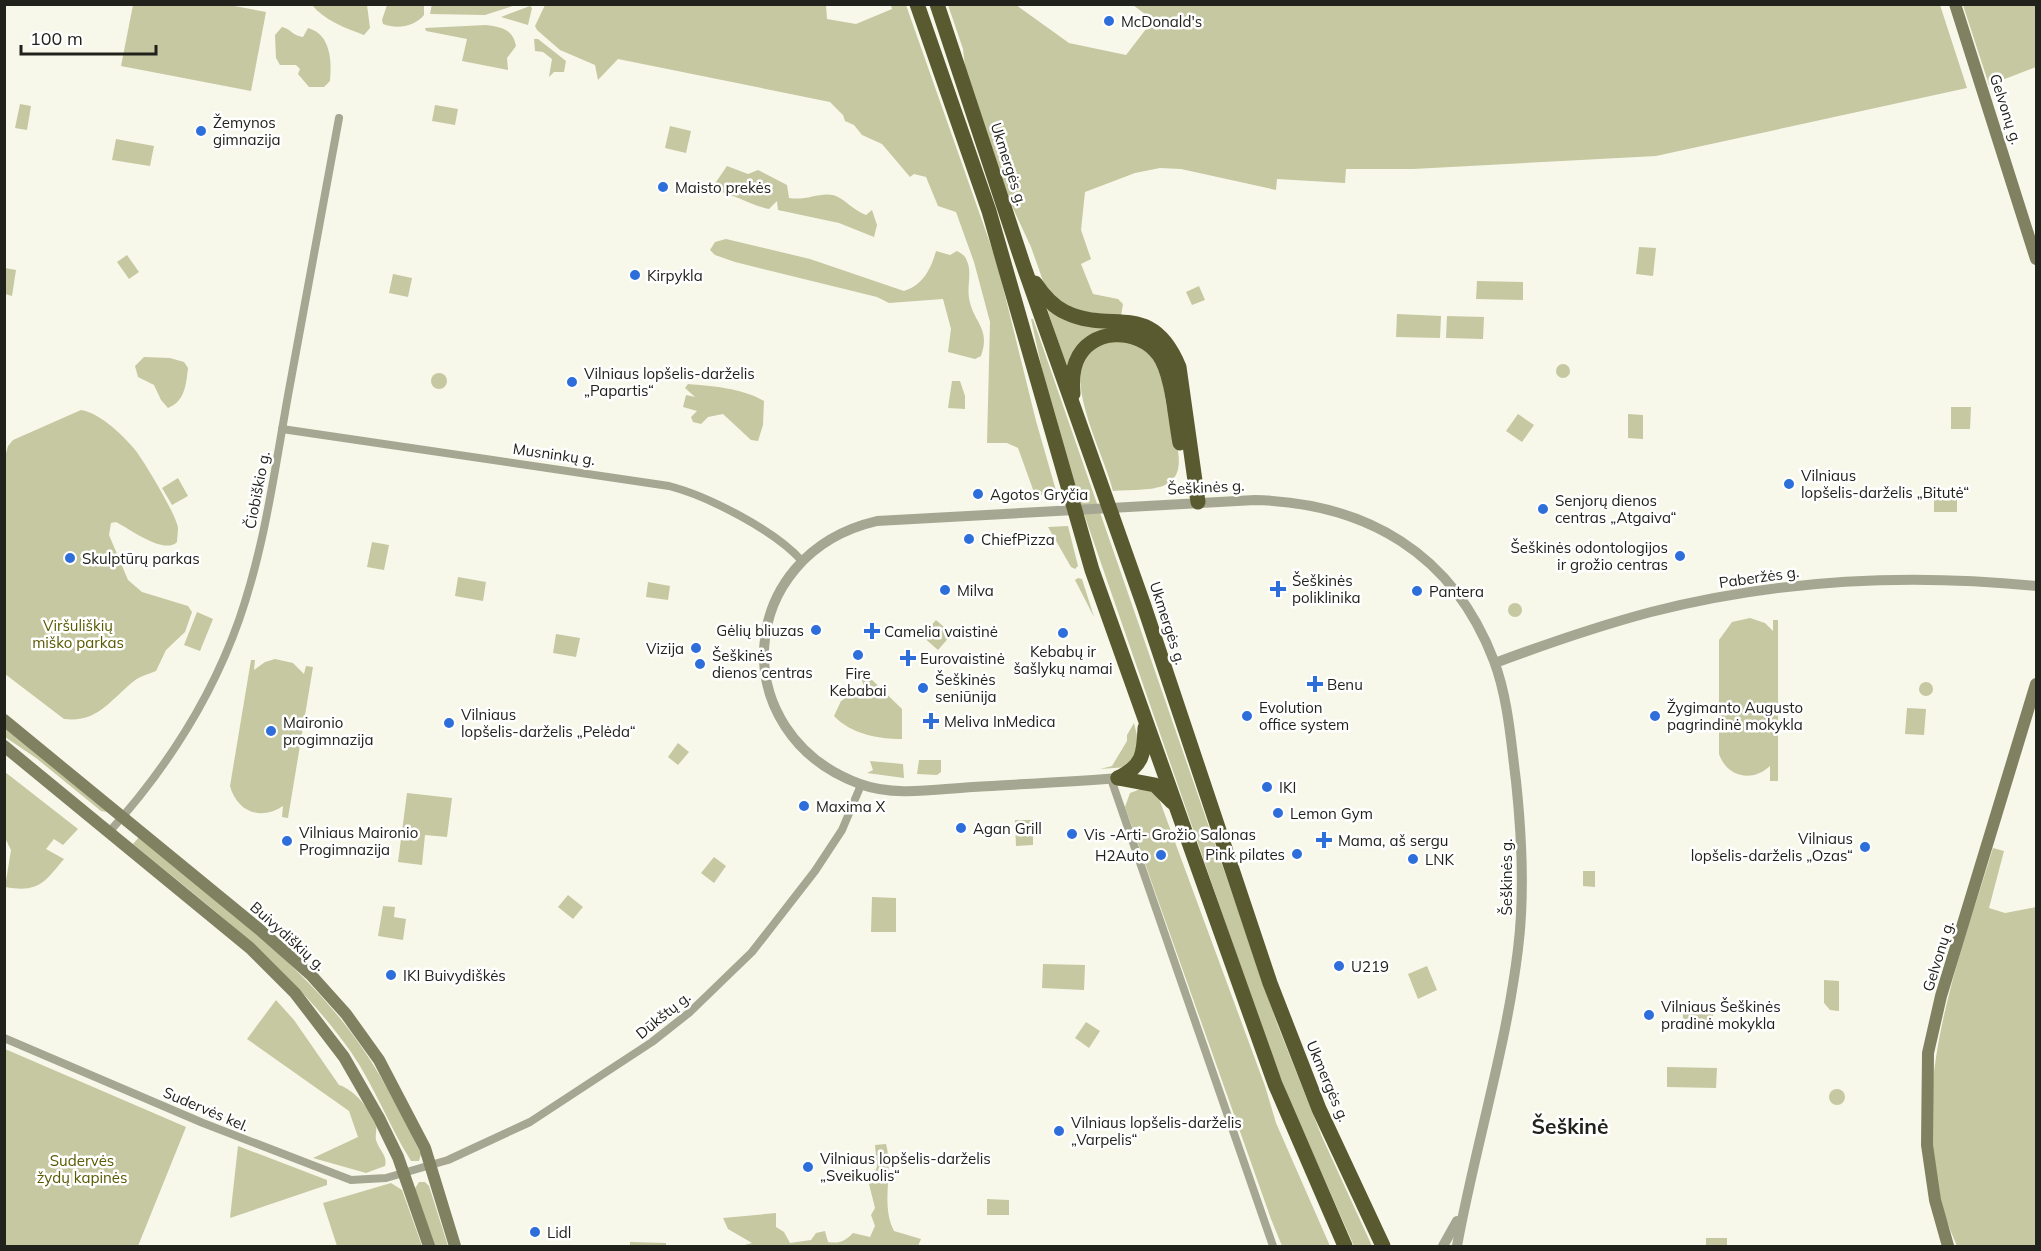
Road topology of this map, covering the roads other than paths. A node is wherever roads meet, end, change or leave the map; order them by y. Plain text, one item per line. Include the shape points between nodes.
1 (917, 4) edge
2 (937, 4) edge
3 (1955, 4) edge
4 (339, 118) dead end
5 (2037, 258) edge
6 (1023, 264) junction
7 (1075, 409) junction
8 (282, 429) junction
9 (1194, 502) junction
10 (802, 561) junction
11 (2037, 586) edge
12 (1495, 663) junction
13 (2037, 684) edge
14 (4, 720) edge
15 (1146, 722) junction
16 (4, 746) edge
17 (1115, 778) junction
18 (861, 785) junction
19 (1174, 804) junction
20 (124, 816) junction
21 (110, 831) junction
22 (4, 1038) edge
23 (432, 1165) junction
24 (402, 1173) junction
25 (1465, 1204) junction
26 (1383, 1245) edge
27 (429, 1246) edge
28 (455, 1246) edge
29 (1273, 1246) edge
30 (1345, 1246) edge
31 (1443, 1246) edge
32 (1457, 1246) edge
33 (1948, 1246) edge

1 - 15 highway via 989,210 1092,570
2 - 6 highway, Ukmergės g.
3 - 5 main road, Gelvonų g.
4 - 8 street, Čiobiškio g.
6 - 7 highway, Ukmergės g.
6 - 9 highway via 1046,298 1065,312 1138,323 1155,332 1169,347 1179,367
7 - 9 highway via 1074,370 1088,346 1114,335 1133,336 1149,344 1166,368
7 - 26 highway, Ukmergės g. via 1270,984 1319,1109
8 - 10 street, Musninkų g. via 669,486 710,500
8 - 20 street, Čiobiškio g. via 260,547 231,640 185,733
9 - 10 street, Šeškinės g. via 877,521 827,541
9 - 12 street, Šeškinės g. via 1255,500 1306,504 1351,515 1391,533 1447,582 1478,626
10 - 18 street, Šeškinės g. via 782,585 768,616 763,647 765,678 780,719 799,745 822,764
11 - 12 street, Paberžės g. via 1921,580 1773,589 1651,612
12 - 25 street, Šeškinės g. via 1513,756 1522,902 1510,1004
13 - 33 main road, Gelvonų g. via 1941,996 1928,1053 1927,1145 1935,1200
14 - 20 main road, Buivydiškių g.
15 - 17 highway via 1142,759 1132,771
15 - 19 highway
16 - 21 main road
17 - 18 street, Šeškinės g. via 902,791
17 - 19 highway via 1155,785
17 - 29 street
18 - 23 street, Dūkštų g. via 842,830 814,871 752,952 690,1012 652,1042 530,1122 476,1149
19 - 30 highway via 1275,1084
20 - 21 street, Čiobiškio g.
20 - 23 main road, Buivydiškių g. via 260,928 346,1014 379,1060
21 - 24 main road via 250,948 295,993 354,1073 398,1156
22 - 24 street, Sudervės kel. via 339,1177 363,1181
23 - 24 street, Dūkštų g.
23 - 28 main road, Buivydiškių g.
24 - 27 main road
25 - 31 street
25 - 32 street, Šeškinės g.

